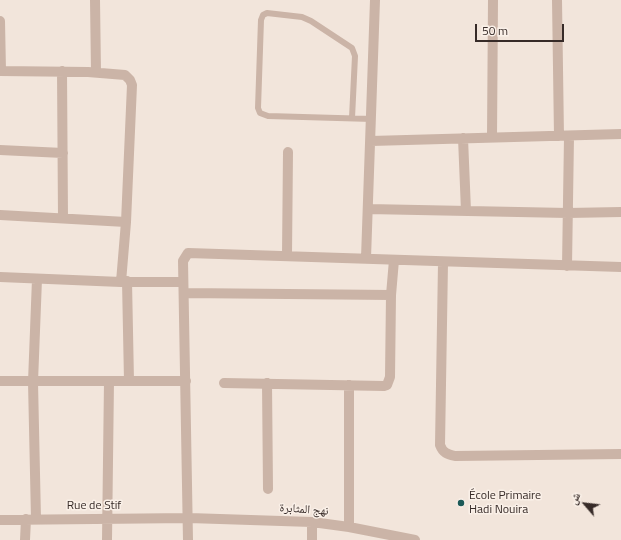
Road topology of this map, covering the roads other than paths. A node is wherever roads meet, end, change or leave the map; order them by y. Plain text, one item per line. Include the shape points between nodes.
1 (95, 0) edge
2 (375, 0) edge
3 (493, 0) edge
4 (557, 0) edge
5 (0, 21) edge
6 (0, 71) edge
7 (62, 71) junction
8 (96, 72) junction
9 (352, 118) junction
10 (372, 119) junction
11 (621, 134) edge
12 (564, 136) junction
13 (492, 137) junction
14 (464, 138) junction
15 (371, 141) junction
16 (0, 150) edge
17 (288, 152) dead end
18 (63, 153) junction
19 (368, 210) junction
20 (466, 211) junction
21 (621, 212) edge
22 (568, 213) junction
23 (0, 215) edge
24 (63, 218) junction
25 (126, 222) junction
26 (287, 255) junction
27 (366, 258) junction
28 (394, 260) junction
29 (443, 263) junction
30 (567, 266) junction
31 (621, 268) edge
32 (0, 277) edge
33 (37, 279) junction
34 (124, 281) junction
35 (183, 282) junction
36 (184, 293) junction
37 (391, 295) junction
38 (0, 381) edge
39 (109, 381) junction
40 (129, 381) junction
41 (186, 381) junction
42 (33, 382) junction
43 (224, 383) dead end
44 (267, 383) junction
45 (349, 385) junction
46 (621, 454) edge
47 (268, 489) dead end
48 (189, 518) junction
49 (31, 519) junction
50 (0, 520) edge
51 (108, 520) junction
52 (312, 522) junction
53 (349, 526) junction
54 (25, 540) edge
55 (107, 540) edge
56 (188, 540) edge
57 (312, 540) edge
58 (415, 540) edge

1 - 8 street
2 - 10 street
3 - 13 street
4 - 12 street
5 - 6 street
6 - 7 street
7 - 8 street
7 - 18 street
8 - 25 street via 124,75 132,85
9 - 9 lane via 355,56 352,48 302,17 268,13 263,15 258,108 260,113 268,116
9 - 10 lane
10 - 15 street
11 - 12 street
12 - 13 street
12 - 22 street
13 - 14 street
14 - 15 street
14 - 20 street
15 - 19 street
16 - 18 street
17 - 26 street
18 - 24 street
19 - 20 street
19 - 27 street
20 - 22 street
21 - 22 street
22 - 30 street
23 - 24 street
24 - 25 street
25 - 34 street
26 - 27 street
26 - 35 street via 188,253 183,261
27 - 28 street
28 - 29 street
28 - 37 street
29 - 30 street
29 - 46 street via 440,445 442,451 455,456
30 - 31 street
32 - 33 street
33 - 34 street
33 - 42 street
34 - 35 street
34 - 40 street
35 - 36 street
36 - 37 street
36 - 41 street
37 - 45 street via 389,382 384,386
38 - 42 street
39 - 40 street
39 - 42 street
39 - 51 street
40 - 41 street
41 - 48 street
42 - 49 street
43 - 44 street
44 - 45 street
44 - 47 street
45 - 53 street
48 - 51 street, Rue de Stif
48 - 52 street, نهج المثابرة
48 - 56 street
49 - 50 street, Rue de Stif
49 - 51 street, Rue de Stif
49 - 54 street
51 - 55 street
52 - 53 street, نهج المثابرة
52 - 57 street
53 - 58 street, نهج المثابرة

